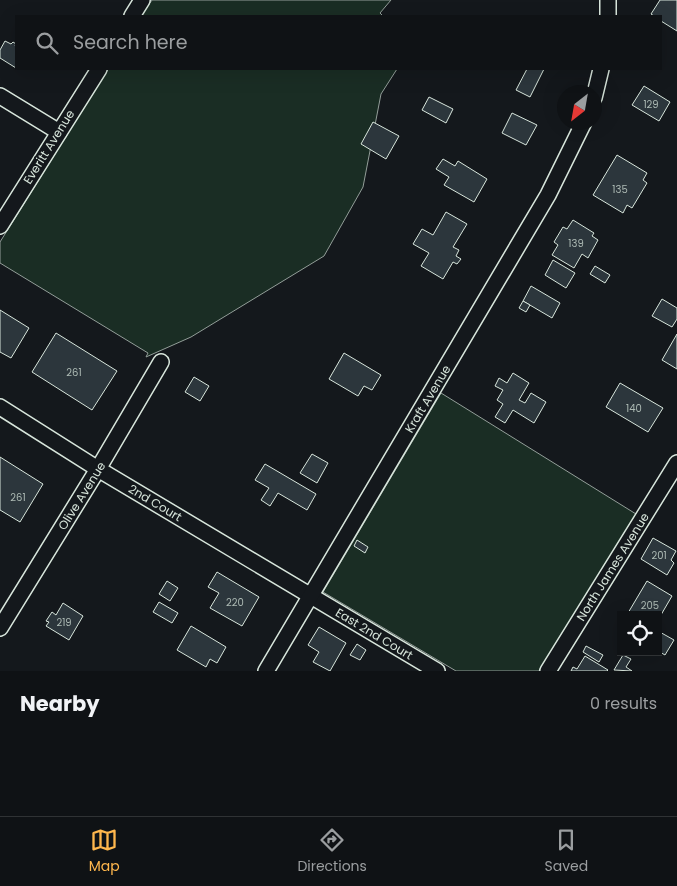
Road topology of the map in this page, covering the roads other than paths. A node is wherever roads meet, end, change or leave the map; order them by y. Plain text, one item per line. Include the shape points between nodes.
1 (142, 0) edge
2 (608, 0) edge
3 (133, 15) edge
4 (608, 15) edge
5 (98, 70) edge
6 (601, 70) edge
7 (597, 85) edge
8 (0, 96) edge
9 (580, 130) edge
10 (60, 132) junction
11 (0, 226) edge
12 (161, 362) dead end
13 (0, 407) edge
14 (677, 463) edge
15 (98, 469) junction
16 (312, 596) junction
17 (0, 628) edge
18 (266, 671) edge
19 (437, 671) edge
20 (548, 671) edge

1 - 3 street
2 - 4 street
5 - 10 street, Everitt Avenue
6 - 7 street
8 - 10 street
9 - 16 street, Kraft Avenue via 548,195
10 - 11 street, Everitt Avenue
12 - 15 street, Olive Avenue
13 - 15 street, 2nd Court
14 - 20 street, North James Avenue
15 - 16 street, 2nd Court
15 - 17 street, Olive Avenue
16 - 18 street, Kraft Avenue
16 - 19 street, East 2nd Court

